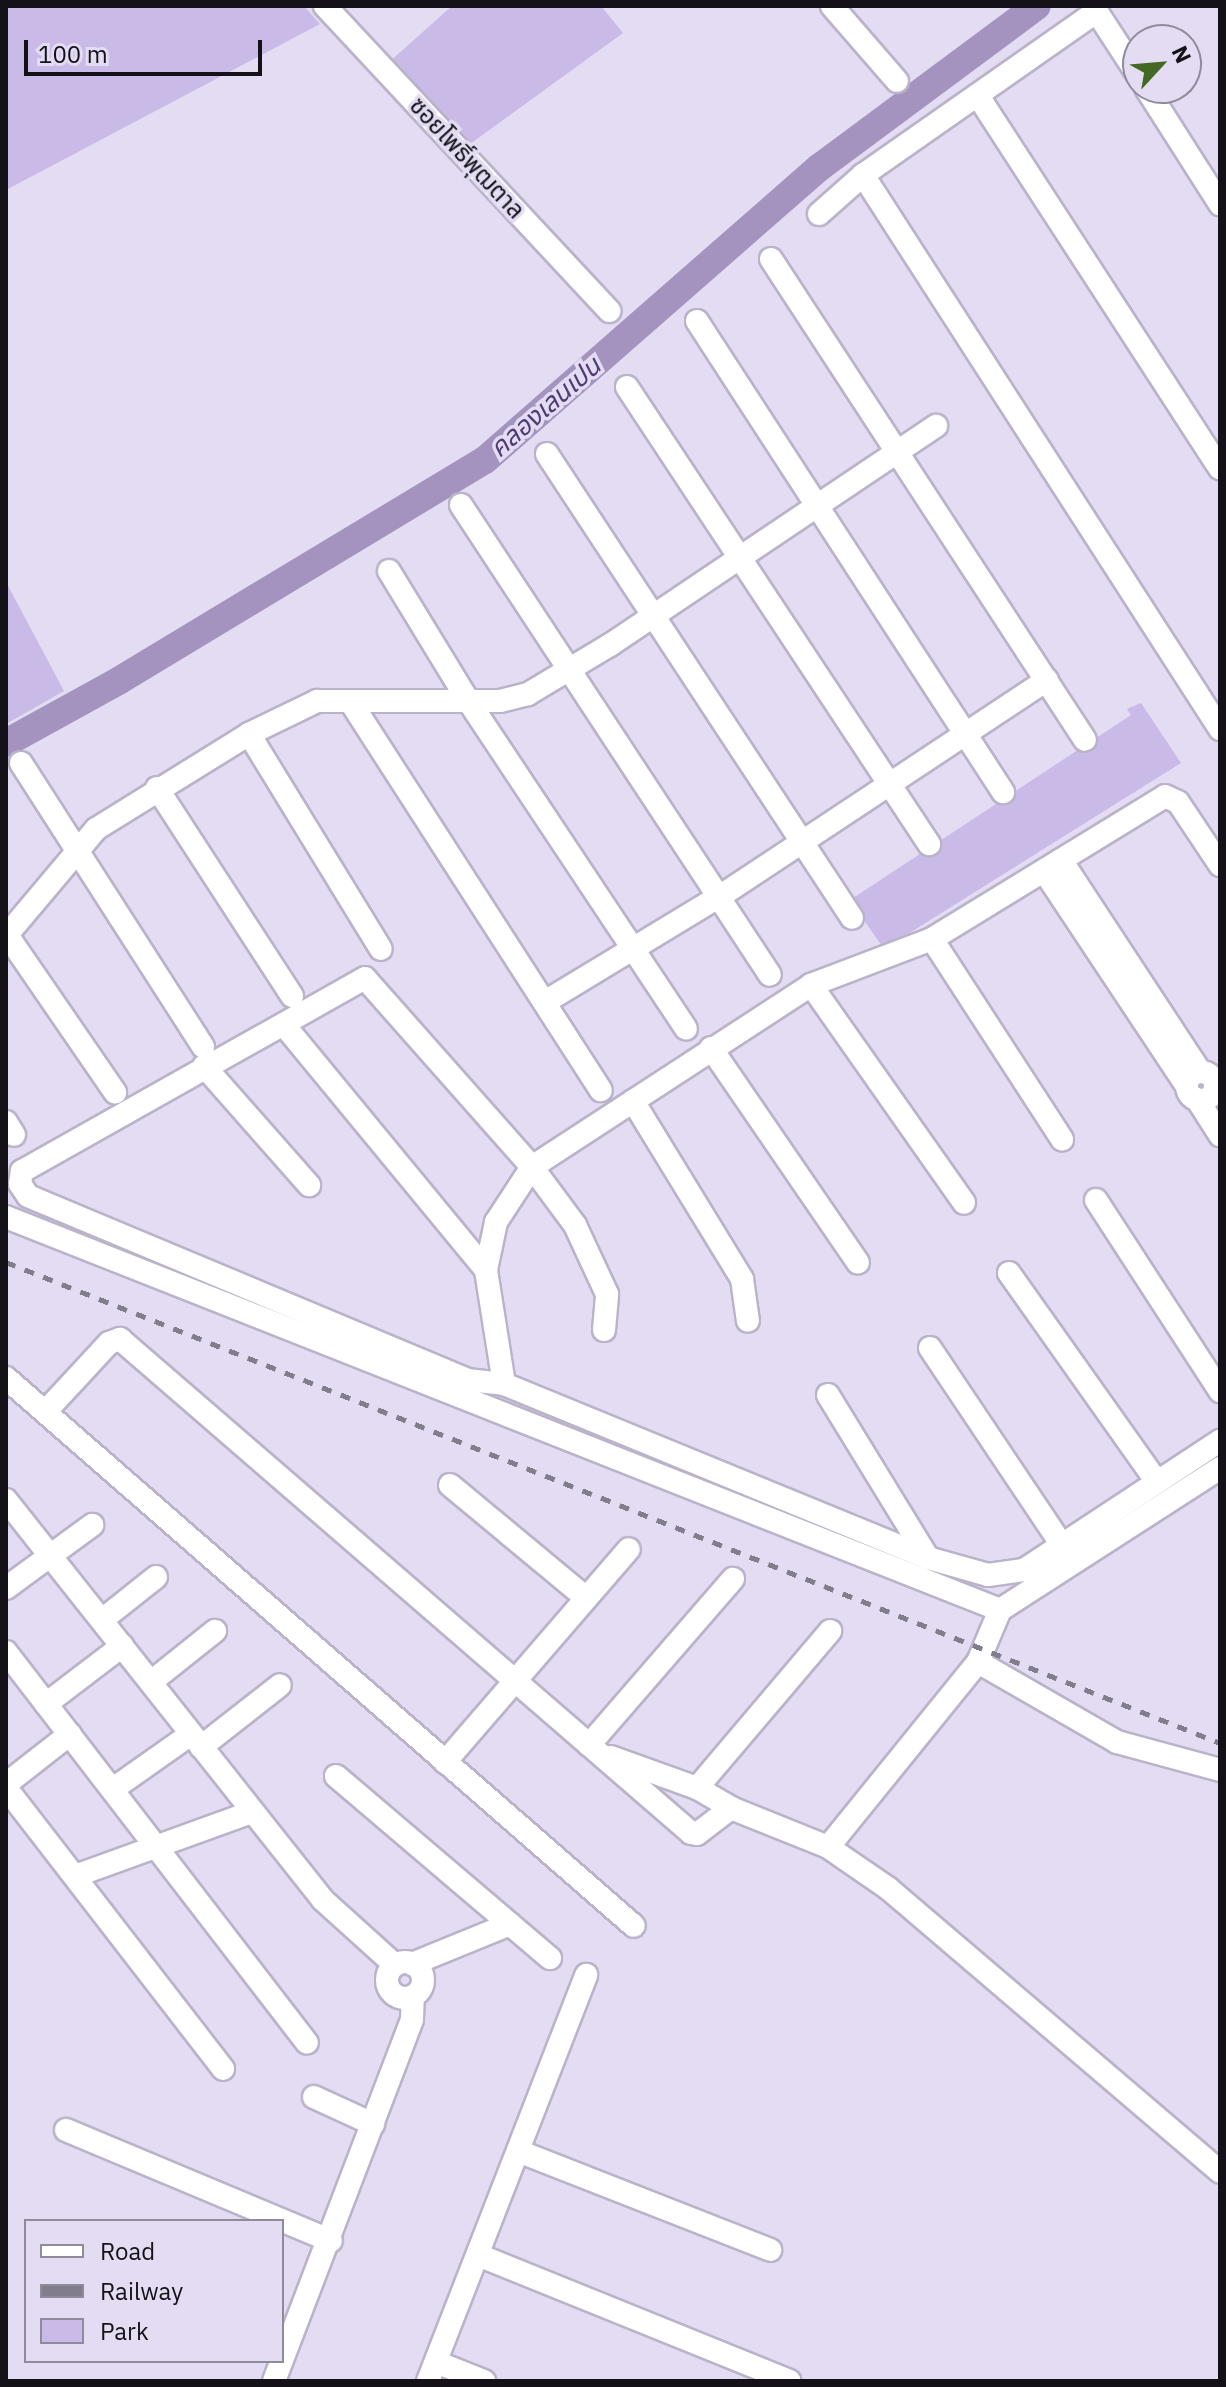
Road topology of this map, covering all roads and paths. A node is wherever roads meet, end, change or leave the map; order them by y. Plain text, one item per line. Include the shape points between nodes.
1 (325, 6) edge
2 (832, 6) edge
3 (1095, 8) edge
4 (1122, 50) edge
5 (897, 81) dead end
6 (978, 96) junction
7 (1156, 104) edge
8 (863, 175) junction
9 (1220, 204) edge
10 (819, 214) dead end
11 (771, 259) dead end
12 (609, 311) dead end
13 (697, 321) dead end
14 (627, 387) dead end
15 (936, 426) dead end
16 (547, 454) dead end
17 (898, 454) junction
18 (1220, 468) edge
19 (461, 505) dead end
20 (818, 506) junction
21 (739, 558) junction
22 (389, 571) dead end
23 (651, 617) junction
24 (568, 669) junction
25 (1047, 680) junction
26 (350, 701) junction
27 (469, 702) junction
28 (1220, 729) edge
29 (966, 733) junction
30 (249, 734) junction
31 (1085, 740) dead end
32 (21, 763) dead end
33 (887, 785) junction
34 (157, 788) junction
35 (1003, 792) dead end
36 (802, 842) junction
37 (929, 844) dead end
38 (78, 848) junction
39 (1220, 865) edge
40 (1052, 866) junction
41 (720, 896) junction
42 (852, 918) dead end
43 (7, 932) edge
44 (932, 939) junction
45 (381, 949) dead end
46 (632, 950) junction
47 (770, 975) dead end
48 (811, 985) junction
49 (292, 996) dead end
50 (545, 1002) junction
51 (284, 1025) junction
52 (686, 1028) dead end
53 (711, 1048) junction
54 (203, 1057) junction
55 (1207, 1085) edge
56 (601, 1090) dead end
57 (115, 1092) dead end
58 (633, 1101) junction
59 (1220, 1135) edge
60 (1062, 1139) dead end
61 (532, 1167) junction
62 (309, 1185) dead end
63 (1096, 1200) dead end
64 (964, 1203) dead end
65 (6, 1217) edge
66 (858, 1263) dead end
67 (486, 1270) junction
68 (1009, 1273) dead end
69 (748, 1321) dead end
70 (604, 1330) dead end
71 (930, 1348) dead end
72 (6, 1378) edge
73 (504, 1384) junction
74 (1220, 1391) edge
75 (828, 1395) dead end
76 (46, 1411) junction
77 (1220, 1441) edge
78 (1220, 1468) edge
79 (1157, 1482) junction
80 (450, 1485) dead end
81 (6, 1500) edge
82 (92, 1525) dead end
83 (1062, 1545) junction
84 (629, 1549) dead end
85 (52, 1557) junction
86 (928, 1558) junction
87 (156, 1577) dead end
88 (733, 1579) dead end
89 (6, 1588) edge
90 (585, 1597) junction
91 (1000, 1610) junction
92 (102, 1620) junction
93 (215, 1631) dead end
94 (830, 1631) dead end
95 (122, 1646) junction
96 (6, 1652) edge
97 (978, 1662) junction
98 (515, 1681) junction
99 (151, 1682) junction
100 (280, 1685) dead end
101 (46, 1704) junction
102 (70, 1734) junction
103 (196, 1740) junction
104 (593, 1748) junction
105 (445, 1762) junction
106 (1219, 1774) edge
107 (336, 1776) dead end
108 (6, 1786) edge
109 (697, 1788) junction
110 (113, 1789) junction
111 (731, 1808) junction
112 (252, 1812) junction
113 (158, 1846) junction
114 (828, 1847) junction
115 (75, 1876) junction
116 (510, 1924) junction
117 (634, 1926) dead end
118 (550, 1958) dead end
119 (404, 1965) junction
120 (586, 1975) dead end
121 (307, 2043) dead end
122 (223, 2069) dead end
123 (314, 2097) dead end
124 (373, 2124) junction
125 (66, 2130) dead end
126 (518, 2151) junction
127 (1220, 2172) edge
128 (278, 2219) edge
129 (284, 2221) edge
130 (331, 2241) junction
131 (770, 2250) dead end
132 (478, 2255) junction
133 (284, 2356) edge
134 (432, 2371) edge
135 (484, 2381) edge
136 (790, 2381) edge

1 - 12 street, ซอยโพธิ์พุฒตาล
2 - 5 street
3 - 4 street
3 - 6 street
6 - 8 street
6 - 18 street
7 - 9 street
8 - 10 street
8 - 28 street
11 - 17 street
13 - 20 street
14 - 21 street
15 - 17 street
16 - 23 street
17 - 20 street
17 - 25 street
19 - 24 street
20 - 21 street
20 - 29 street
21 - 23 street
21 - 33 street
22 - 27 street
23 - 24 street
23 - 36 street
24 - 27 street via 528,694
24 - 41 street
25 - 29 street
25 - 31 street
26 - 27 street
26 - 30 street via 317,701
26 - 50 street
27 - 46 street
29 - 33 street
29 - 35 street
30 - 34 street
30 - 45 street
32 - 38 street
33 - 36 street
33 - 37 street
34 - 38 street via 96,829
34 - 49 street
36 - 41 street
36 - 42 street
38 - 43 street
38 - 54 street
39 - 40 street via 1178,802 1165,796
40 - 44 street
40 - 55 street
41 - 46 street
41 - 47 street
43 - 57 street
44 - 48 street
44 - 60 street
46 - 50 street
46 - 52 street
48 - 53 street
48 - 64 street
50 - 56 street
51 - 54 street
51 - 61 street via 365,978
51 - 67 street
53 - 58 street
53 - 66 street
54 - 62 street
54 - 73 street via 22,1171 20,1184 28,1196 467,1380
55 - 59 street
58 - 61 street
58 - 69 street via 742,1279
61 - 67 street via 496,1222
61 - 70 street via 594,1261 607,1294
63 - 74 street
65 - 91 street
67 - 73 street
68 - 79 street
71 - 83 street
72 - 76 street
73 - 86 street
75 - 86 street
76 - 98 street via 120,1339
76 - 105 street
77 - 79 street
78 - 91 street
79 - 83 street
80 - 90 street
81 - 85 street
82 - 85 street
83 - 86 street via 1007,1576
84 - 90 street
85 - 89 street
85 - 92 street
87 - 92 street
88 - 104 street
90 - 98 street
91 - 97 street
92 - 95 street
93 - 99 street
94 - 109 street
95 - 99 street
95 - 101 street
96 - 101 street
97 - 106 street via 1117,1742
97 - 114 street
98 - 104 street
98 - 105 street
99 - 103 street
100 - 103 street
101 - 102 street
102 - 108 street
102 - 110 street
103 - 110 street
103 - 112 street
104 - 109 street
104 - 111 street via 691,1833 702,1831
105 - 117 street
107 - 116 street
108 - 115 street
109 - 111 street
110 - 113 street
111 - 114 street
112 - 113 street
112 - 119 street via 334,1912
113 - 115 street
113 - 121 street
114 - 127 street via 889,1889
115 - 122 street
116 - 118 street
116 - 119 street
119 - 124 street via 388,1975 388,1988 397,1997 413,1996 412,2019
120 - 126 street
123 - 124 street
124 - 130 street
125 - 128 street
126 - 131 street
126 - 132 street
129 - 130 street
130 - 133 street
132 - 134 street
132 - 136 street
134 - 135 street

